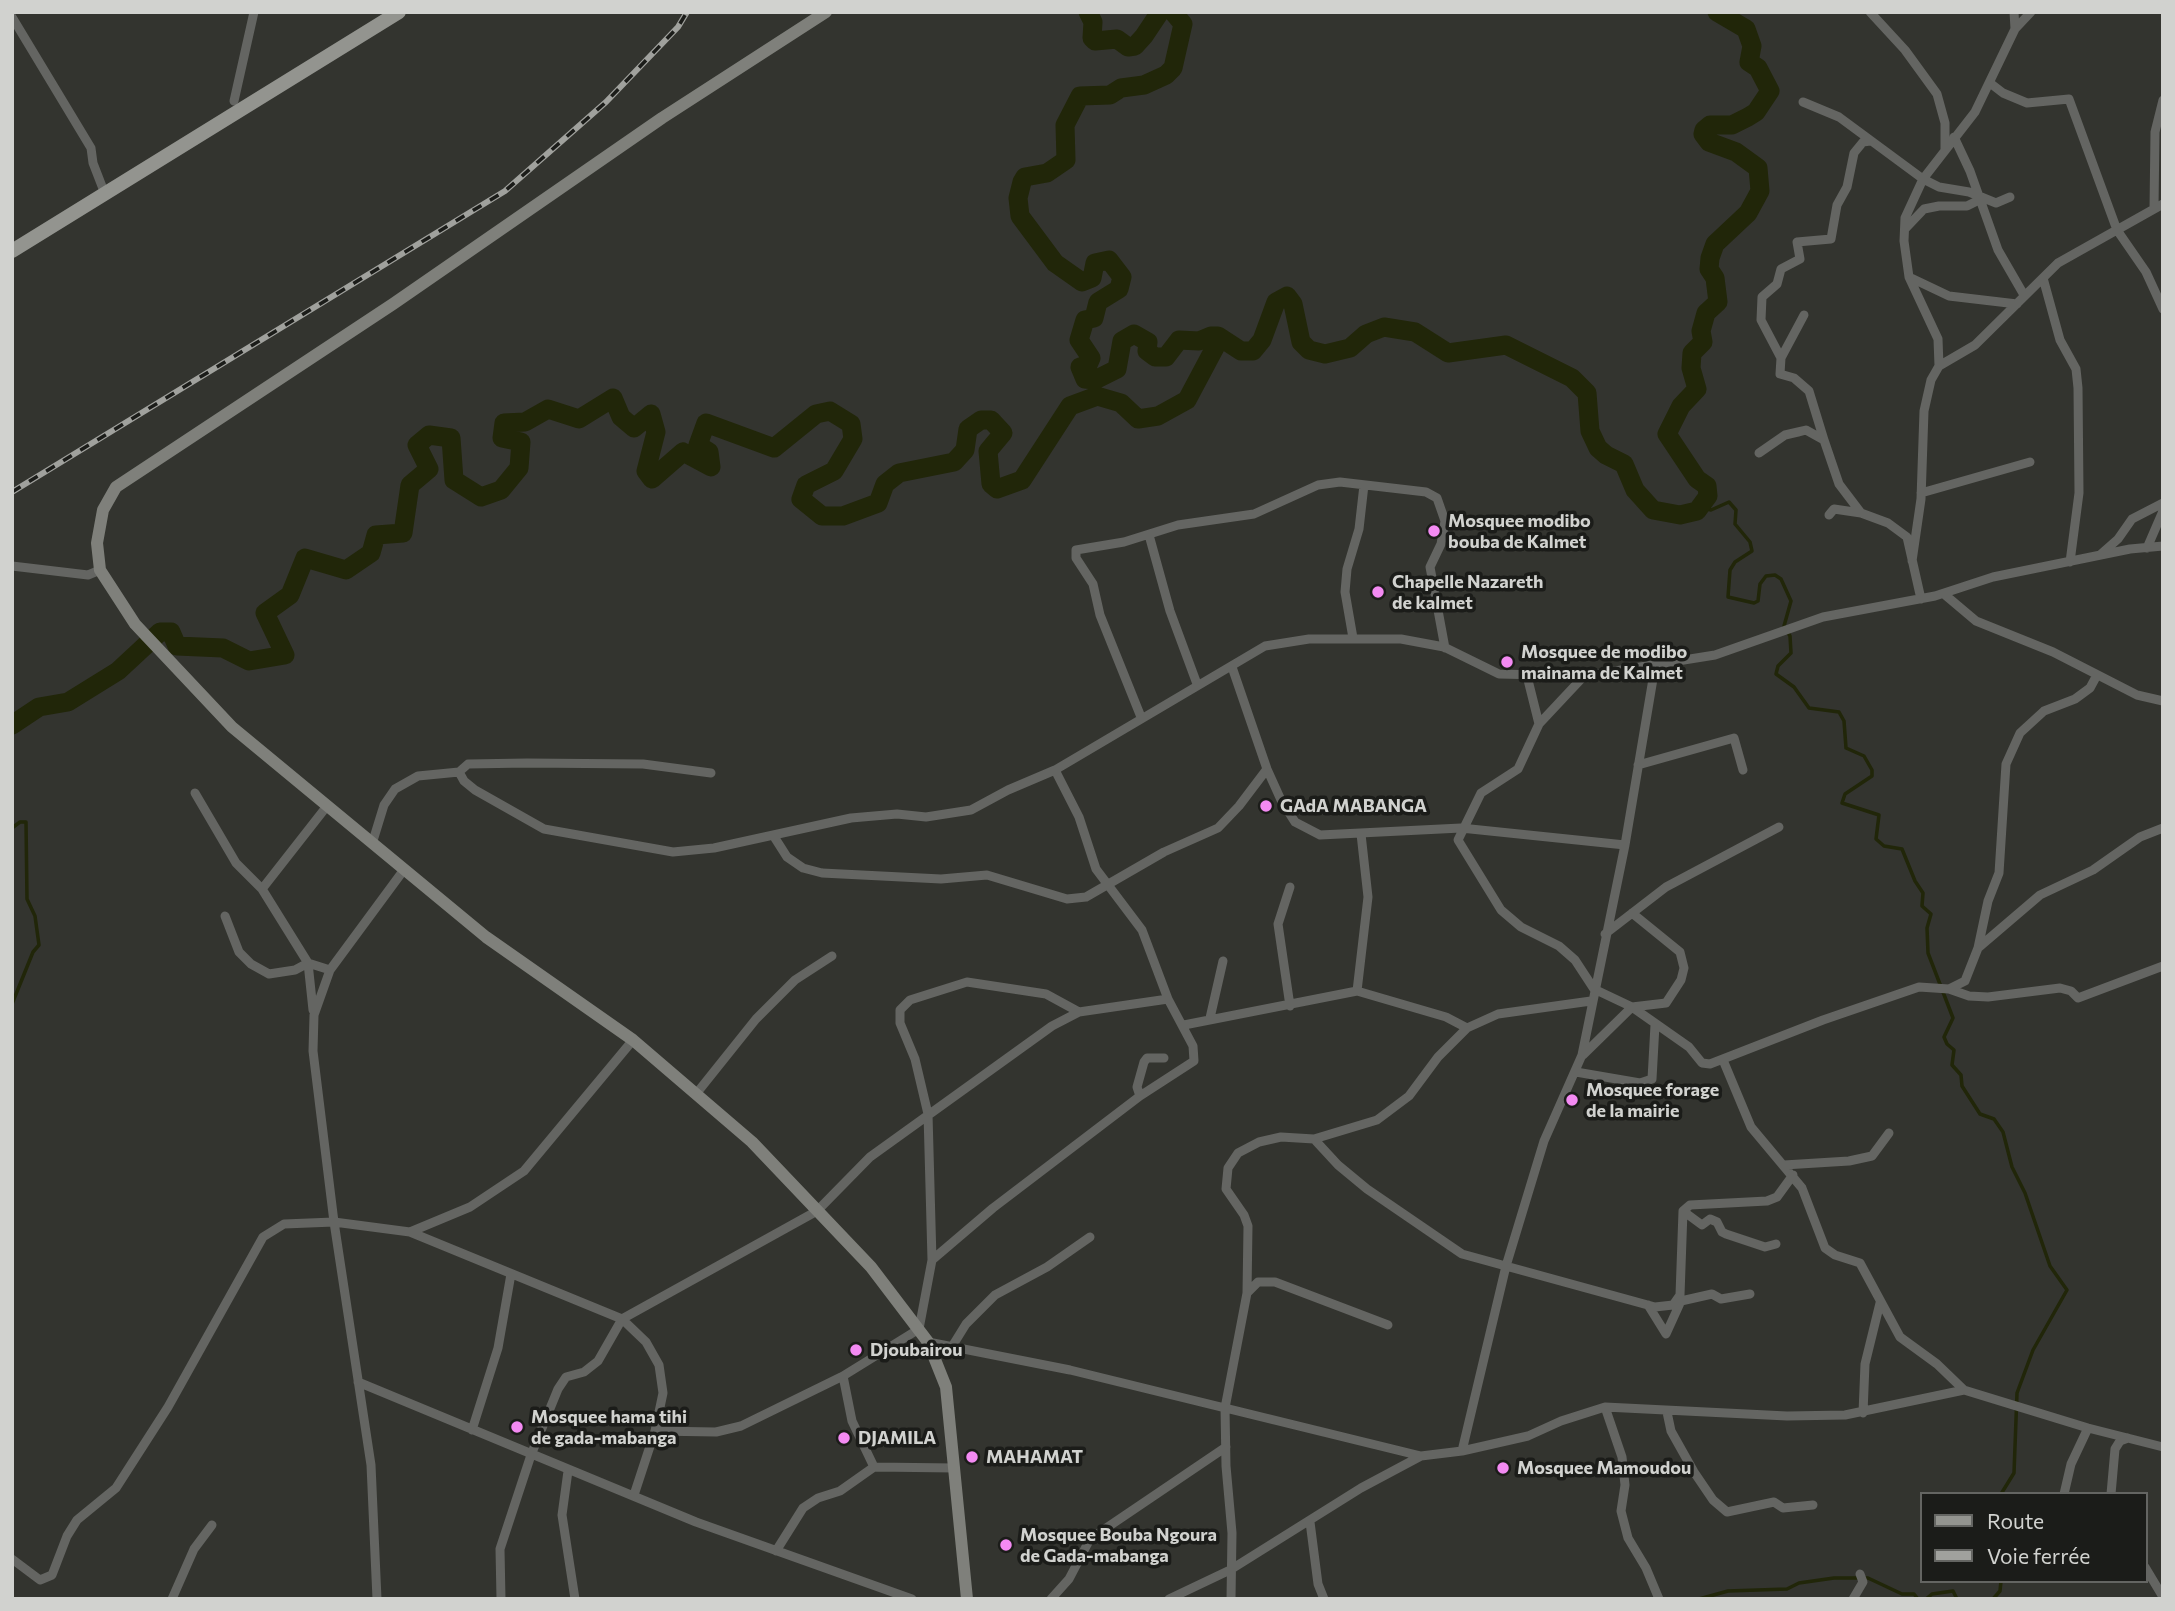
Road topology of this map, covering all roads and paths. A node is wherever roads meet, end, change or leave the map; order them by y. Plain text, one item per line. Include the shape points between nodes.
1 (254, 12) edge
2 (399, 12) edge
3 (825, 12) edge
4 (1870, 12) edge
5 (2014, 12) edge
6 (2031, 12) edge
7 (12, 17) edge
8 (2015, 29) junction
9 (1990, 83) junction
10 (2163, 100) edge
11 (234, 101) dead end
12 (1803, 102) dead end
13 (1954, 137) junction
14 (1870, 141) junction
15 (1945, 149) junction
16 (1923, 179) junction
17 (105, 194) junction
18 (2010, 197) dead end
19 (1981, 199) junction
20 (2158, 207) edge
21 (2117, 230) junction
22 (1904, 231) junction
23 (12, 251) edge
24 (1909, 277) junction
25 (2043, 278) junction
26 (2024, 295) junction
27 (2017, 304) junction
28 (2163, 309) edge
29 (1804, 315) dead end
30 (1781, 358) junction
31 (1939, 366) junction
32 (1824, 440) junction
33 (1759, 453) dead end
34 (2030, 462) dead end
35 (1364, 485) junction
36 (1921, 493) junction
37 (2163, 503) edge
38 (2163, 511) edge
39 (1861, 513) junction
40 (1829, 515) dead end
41 (1149, 535) junction
42 (2163, 546) edge
43 (2147, 548) junction
44 (2099, 555) junction
45 (1912, 561) junction
46 (2070, 562) junction
47 (12, 566) edge
48 (100, 570) junction
49 (1944, 594) junction
50 (1921, 599) junction
51 (1353, 638) junction
52 (1445, 648) junction
53 (1232, 667) junction
54 (1655, 667) junction
55 (2096, 675) junction
56 (1527, 676) junction
57 (1584, 676) junction
58 (1197, 684) junction
59 (2163, 701) edge
60 (1141, 718) junction
61 (1539, 724) junction
62 (1638, 765) junction
63 (1267, 769) junction
64 (1743, 770) dead end
65 (1055, 771) junction
66 (459, 772) junction
67 (711, 773) dead end
68 (195, 793) dead end
69 (327, 806) junction
70 (1779, 827) dead end
71 (1461, 828) junction
72 (2163, 828) edge
73 (1361, 834) junction
74 (773, 835) junction
75 (372, 844) junction
76 (1625, 845) junction
77 (403, 871) junction
78 (1106, 885) junction
79 (1290, 887) dead end
80 (262, 889) junction
81 (1632, 913) junction
82 (225, 916) dead end
83 (1605, 934) junction
84 (1978, 948) junction
85 (832, 956) dead end
86 (1223, 961) dead end
87 (308, 963) junction
88 (2163, 966) edge
89 (330, 970) junction
90 (1943, 988) junction
91 (1594, 989) junction
92 (1357, 991) junction
93 (1168, 999) junction
94 (1591, 1001) junction
95 (1290, 1006) junction
96 (1632, 1007) junction
97 (1079, 1012) junction
98 (314, 1015) junction
99 (1210, 1018) junction
100 (1184, 1025) junction
101 (1656, 1025) junction
102 (1467, 1028) junction
103 (633, 1040) junction
104 (1582, 1055) junction
105 (1164, 1058) dead end
106 (1723, 1060) junction
107 (1576, 1072) junction
108 (695, 1094) junction
109 (1140, 1096) junction
110 (928, 1114) junction
111 (1889, 1133) dead end
112 (1314, 1139) junction
113 (1804, 1164) junction
114 (1784, 1165) junction
115 (1795, 1177) junction
116 (817, 1211) junction
117 (1683, 1211) junction
118 (334, 1222) junction
119 (410, 1232) junction
120 (1090, 1237) dead end
121 (1776, 1244) dead end
122 (932, 1259) junction
123 (1506, 1266) junction
124 (510, 1274) junction
125 (1247, 1293) junction
126 (1750, 1294) dead end
127 (1880, 1304) junction
128 (1648, 1305) junction
129 (622, 1320) junction
130 (1388, 1325) dead end
131 (919, 1329) junction
132 (928, 1342) junction
133 (953, 1345) junction
134 (843, 1376) junction
135 (358, 1382) junction
136 (1964, 1390) junction
137 (1605, 1407) junction
138 (1226, 1408) junction
139 (1667, 1412) junction
140 (1863, 1413) junction
141 (2088, 1429) junction
142 (472, 1430) junction
143 (655, 1430) junction
144 (2129, 1438) junction
145 (1226, 1447) junction
146 (2163, 1447) edge
147 (1462, 1451) junction
148 (531, 1455) junction
149 (1421, 1456) junction
150 (874, 1467) junction
151 (955, 1468) junction
152 (568, 1471) junction
153 (2064, 1492) edge
154 (2111, 1492) edge
155 (634, 1495) junction
156 (1812, 1505) dead end
157 (1310, 1522) junction
158 (212, 1525) dead end
159 (776, 1551) junction
160 (12, 1559) edge
161 (1230, 1570) junction
162 (2147, 1570) edge
163 (1861, 1578) dead end
164 (2163, 1597) edge
165 (172, 1599) edge
166 (377, 1599) edge
167 (501, 1599) edge
168 (575, 1599) edge
169 (912, 1599) edge
170 (967, 1599) edge
171 (1051, 1599) edge
172 (1169, 1599) edge
173 (1231, 1599) edge
174 (1324, 1599) edge
175 (1659, 1599) edge
176 (1853, 1599) edge

1 - 11 street
2 - 17 main road
3 - 48 street via 116,486 103,510 96,543
4 - 15 street via 1937,94 1945,123
5 - 8 street
6 - 8 street
7 - 17 street via 91,148
8 - 9 street
9 - 13 street via 1975,112
9 - 21 street via 2027,103 2069,99
10 - 20 street via 2154,145
12 - 14 street via 1839,117
13 - 15 street
13 - 19 street
14 - 16 street
14 - 30 street via 1854,153 1831,239 1797,242 1800,259 1781,269 1777,284 1762,297 1760,320
15 - 16 street
16 - 19 street
16 - 22 street via 1905,218
17 - 23 main road
18 - 19 street via 1996,203
19 - 22 street via 1967,206 1924,209
19 - 26 street via 1998,250
20 - 21 street
21 - 25 street via 2058,263
21 - 28 street via 2146,272
22 - 24 street
24 - 27 street via 1949,296
24 - 31 street via 1934,328
25 - 26 street
25 - 46 street via 2060,340 2076,369 2078,388 2079,493
26 - 27 street
27 - 31 street via 1975,345
29 - 30 street
30 - 32 street via 1780,374 1794,378 1809,391
31 - 36 street via 1924,411
32 - 33 street via 1806,430 1785,435
32 - 39 street via 1839,484
34 - 36 street
35 - 41 street via 1318,485 1254,514 1178,525
35 - 51 street via 1345,592
35 - 52 street via 1426,492 1441,505 1445,521 1441,544 1430,567
36 - 45 street
37 - 44 street via 2132,519
38 - 43 street
39 - 40 street via 1834,509
39 - 45 street via 1888,523 1907,537
41 - 58 street
41 - 60 street via 1074,553 1093,584 1100,615
42 - 43 street
43 - 44 street
44 - 46 street
45 - 50 street
46 - 49 street via 1993,577
47 - 48 street via 88,575
48 - 69 street via 135,624 232,727
49 - 50 street
49 - 55 street via 1976,621
50 - 54 street via 1823,617 1715,655
51 - 52 street via 1401,639
51 - 53 street via 1265,646
52 - 56 street via 1499,674
53 - 58 street
53 - 63 street
54 - 57 street
54 - 62 street
55 - 59 street via 2137,695
55 - 84 street via 2090,688 2044,712 2020,733 2006,764 1999,873
56 - 57 street
56 - 61 street
57 - 61 street
58 - 60 street
60 - 65 street
61 - 71 street via 1518,769 1481,793
62 - 64 street via 1734,738
62 - 76 street
63 - 73 street via 1295,822 1320,835
63 - 78 street via 1218,828
65 - 74 street via 971,810 926,817 851,818
65 - 78 street
66 - 67 street via 468,764 527,762 643,764
66 - 74 street via 475,790 544,829 673,852
66 - 75 street via 418,776 395,789 384,805
68 - 80 street via 236,863
69 - 75 street
69 - 80 street
70 - 81 street via 1665,887
71 - 73 street
71 - 76 street
71 - 91 street via 1460,847 1501,910 1521,927 1559,946 1575,960
72 - 84 street via 2140,837 2094,870 2040,895
73 - 92 street via 1368,897
74 - 78 street via 787,857 822,873 941,879 987,875 1067,899 1086,897
75 - 77 street
76 - 83 street
77 - 89 street
77 - 103 street via 486,937
78 - 93 street via 1142,930
79 - 95 street via 1278,924
80 - 87 street
81 - 83 street
81 - 96 street via 1680,952 1684,968 1666,1003
82 - 87 street via 240,952 251,964 269,974
83 - 91 street
84 - 90 street via 1965,981
85 - 108 street via 795,980 756,1019
86 - 99 street
87 - 89 street
87 - 98 street
88 - 90 street via 2078,998 2060,988 1988,997
89 - 98 street
90 - 106 street via 1919,988
91 - 94 street
91 - 96 street
92 - 95 street
92 - 102 street via 1446,1017
93 - 97 street
93 - 100 street
94 - 102 street via 1498,1014
94 - 104 street
95 - 99 street
96 - 101 street
96 - 104 street
97 - 110 street via 1052,1026
97 - 110 street via 1046,994 967,982 910,1000 900,1010 900,1023 915,1059
98 - 118 street via 313,1051
99 - 100 street
100 - 109 street via 1194,1061
101 - 106 street via 1689,1047 1702,1063
101 - 107 street via 1652,1079 1640,1083
102 - 112 street via 1438,1056 1409,1096 1377,1121
103 - 108 street
103 - 119 street via 524,1171 470,1207
104 - 107 street
105 - 109 street via 1144,1062 1137,1087
106 - 114 street via 1751,1127
107 - 123 street via 1544,1141
108 - 116 street via 752,1142
109 - 122 street
110 - 116 street via 870,1157
110 - 122 street
111 - 113 street via 1872,1156
112 - 123 street via 1367,1189 1462,1254
112 - 125 street via 1281,1137 1259,1142 1238,1153 1228,1168 1226,1189 1248,1226
113 - 114 street
113 - 115 street
114 - 115 street
115 - 117 street via 1777,1197 1766,1201 1690,1205
115 - 127 street via 1825,1248 1860,1263
116 - 129 street
116 - 131 street via 872,1267
117 - 121 street via 1702,1225 1710,1219 1717,1222 1726,1234 1765,1247
117 - 128 street via 1680,1295 1673,1305
118 - 119 street
118 - 135 street
118 - 160 street via 284,1224 263,1237 168,1406 116,1488 77,1520 52,1575 40,1580
119 - 124 street
120 - 133 street via 995,1295 966,1324
122 - 131 street
123 - 128 street
123 - 147 street
124 - 129 street
124 - 142 street via 498,1348
125 - 130 street via 1258,1282 1275,1282
125 - 138 street
126 - 128 street via 1721,1299 1712,1294 1681,1301 1666,1334
127 - 136 street via 1900,1337
127 - 140 street via 1866,1364
129 - 143 street via 646,1342 659,1366 663,1393
129 - 148 street via 598,1361 584,1372 566,1377 558,1388
131 - 132 street
131 - 134 street
132 - 133 street
132 - 151 street via 946,1387
133 - 138 street
134 - 143 street via 741,1426 716,1432
134 - 150 street via 852,1422
135 - 142 street
135 - 166 street via 371,1465
136 - 140 street
136 - 141 street
137 - 139 street
137 - 147 street via 1528,1436
137 - 175 street via 1622,1457 1625,1485 1621,1511 1628,1538
138 - 145 street
138 - 149 street
139 - 140 street
139 - 156 street via 1671,1431 1694,1472 1727,1512 1774,1502 1783,1508
141 - 144 street
141 - 153 street via 2071,1464
142 - 148 street
143 - 155 street
144 - 146 street
144 - 154 street via 2115,1449
145 - 161 street
145 - 171 street via 1090,1539 1069,1579
147 - 149 street
148 - 152 street
148 - 167 street via 500,1549
149 - 157 street
150 - 151 street
150 - 159 street via 840,1491 803,1508
151 - 170 street
152 - 155 street
152 - 168 street via 562,1515
155 - 159 street
157 - 161 street
157 - 174 street
158 - 165 street via 194,1549
159 - 169 street
161 - 172 street
161 - 173 street
162 - 164 street
163 - 176 street

